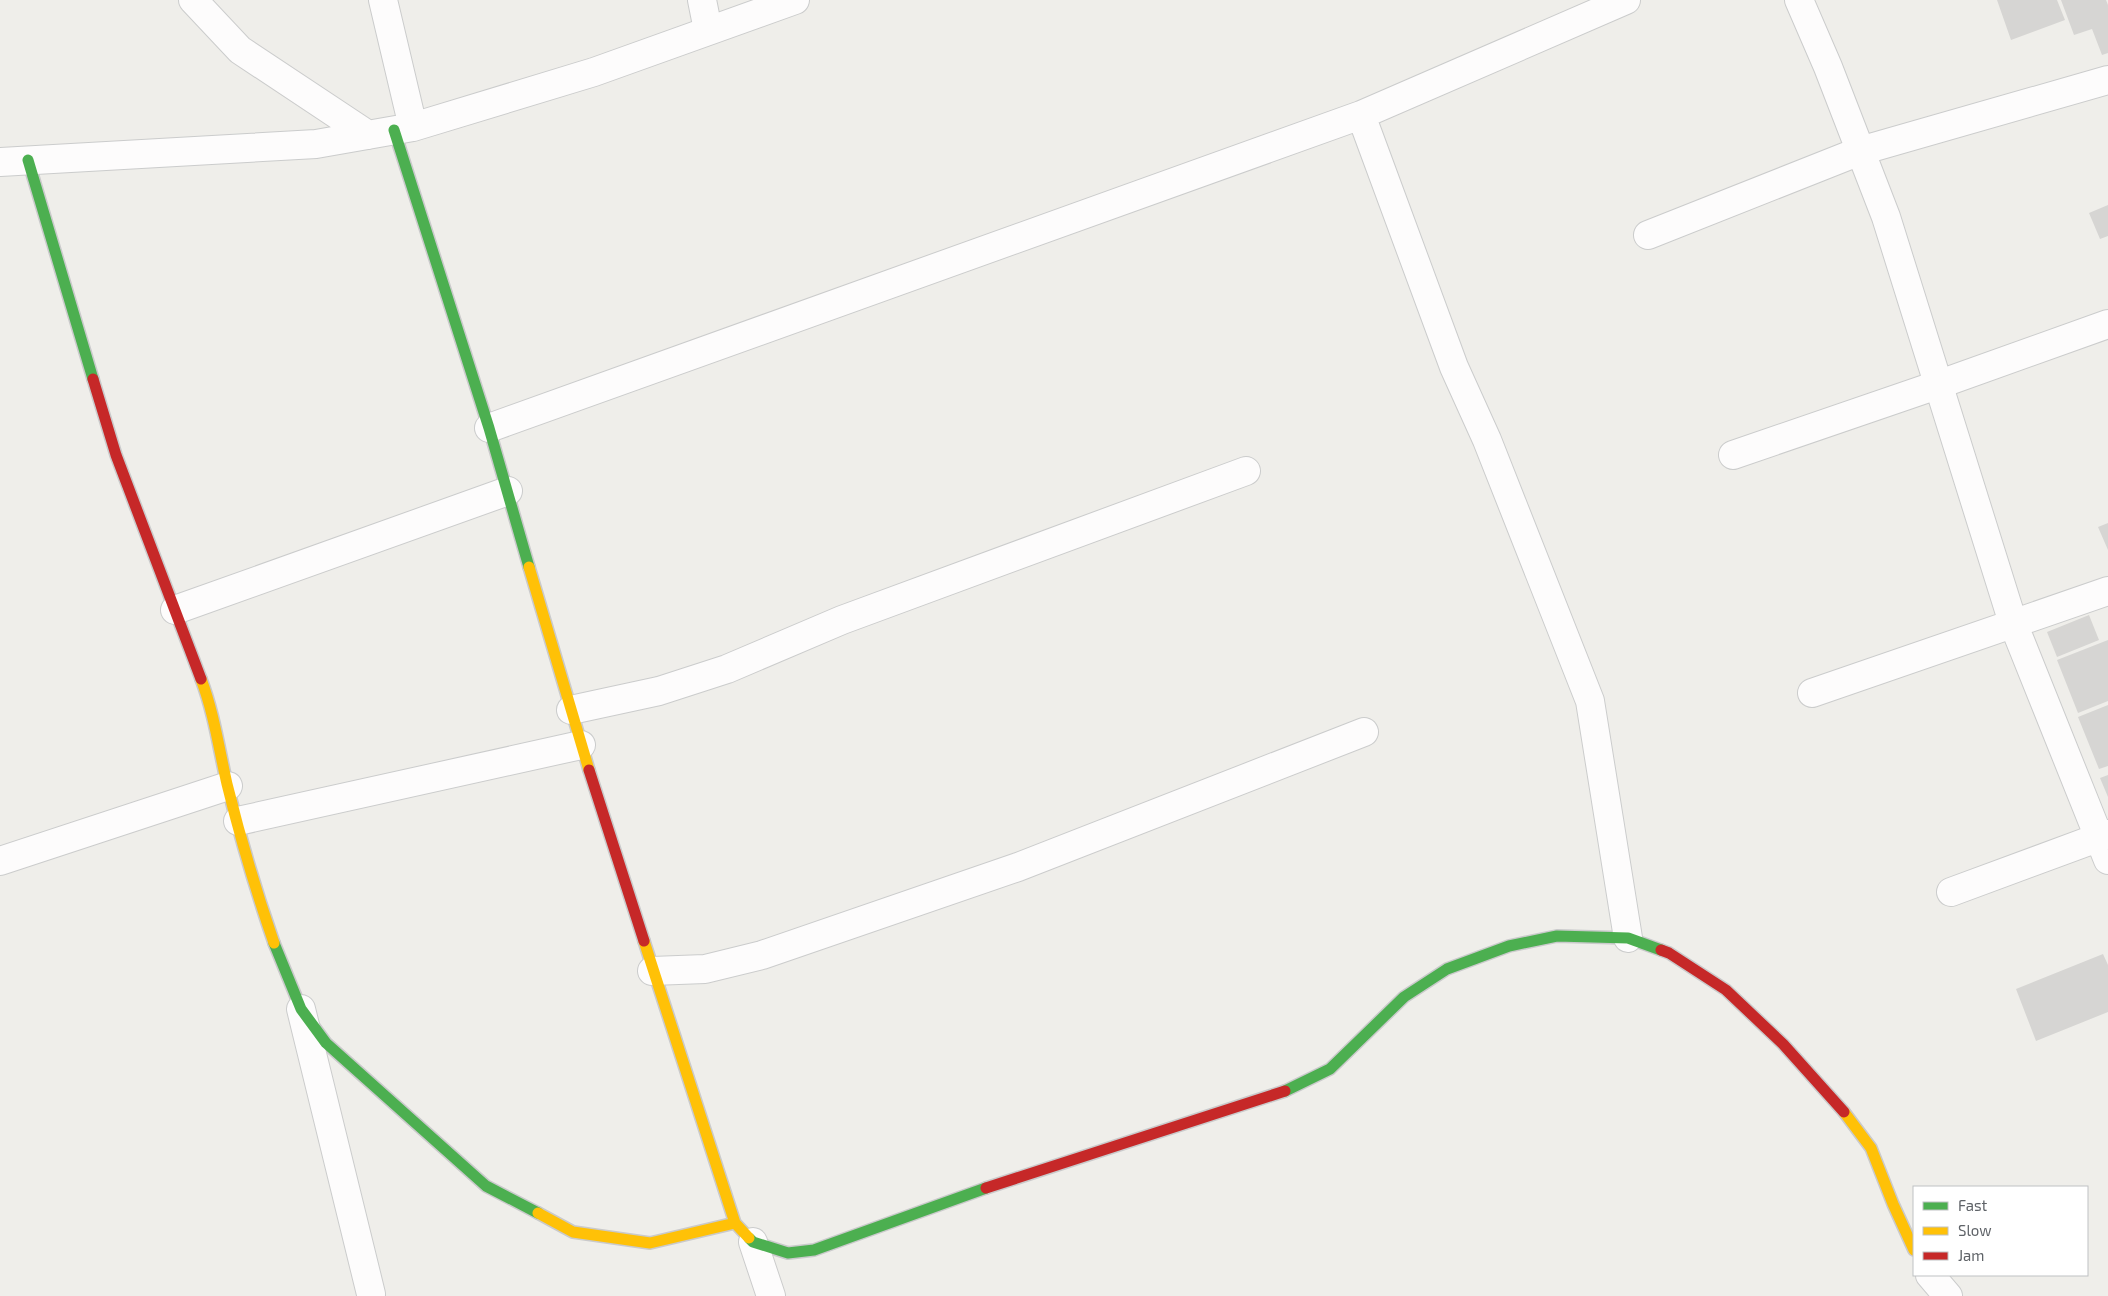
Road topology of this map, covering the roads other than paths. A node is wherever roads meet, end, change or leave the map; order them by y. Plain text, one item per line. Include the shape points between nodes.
1 (193, 0) edge
2 (383, 0) edge
3 (702, 0) edge
4 (795, 0) edge
5 (1626, 0) edge
6 (1799, 0) edge
7 (708, 30) junction
8 (2108, 80) edge
9 (1361, 115) junction
10 (404, 129) junction
11 (368, 135) junction
12 (1860, 150) junction
13 (28, 160) junction
14 (0, 162) edge
15 (1648, 235) dead end
16 (2108, 324) edge
17 (1940, 384) junction
18 (489, 428) junction
19 (1733, 455) dead end
20 (1246, 470) dead end
21 (508, 491) junction
22 (2108, 591) edge
23 (175, 610) junction
24 (2013, 623) junction
25 (1812, 693) dead end
26 (571, 710) junction
27 (1364, 732) dead end
28 (581, 745) junction
29 (228, 786) junction
30 (238, 821) junction
31 (2105, 843) edge
32 (0, 861) edge
33 (1951, 892) dead end
34 (1628, 938) junction
35 (652, 971) junction
36 (301, 1009) junction
37 (744, 1233) junction
38 (1913, 1248) edge
39 (1931, 1276) edge
40 (371, 1294) dead end
41 (771, 1296) edge
42 (1948, 1296) edge

1 - 11 street via 240,50
2 - 10 street
3 - 7 street
4 - 7 street
5 - 9 street
6 - 12 street
7 - 10 street via 594,72
8 - 12 street
9 - 18 street
9 - 34 street via 1454,367 1487,440 1590,701
10 - 11 street
10 - 18 street
11 - 13 street via 316,144
12 - 15 street
12 - 17 street via 1886,217
13 - 14 street
13 - 23 street via 116,455
16 - 17 street
17 - 19 street
17 - 24 street
18 - 21 street
20 - 26 street via 842,620 727,669 659,691
21 - 23 street
21 - 26 street
22 - 24 street
23 - 29 street via 208,694
24 - 25 street
24 - 31 street
26 - 28 street
27 - 35 street via 1018,867 762,955 705,968
28 - 30 street
28 - 35 street
29 - 30 street
29 - 32 street
30 - 36 street via 257,894
31 - 33 street
34 - 37 street via 1557,936 1509,946 1447,968 1404,998 1330,1069 1292,1089 954,1198 814,1250 788,1253
34 - 38 street via 1669,953 1726,990 1783,1044 1842,1109 1871,1148
35 - 37 street
36 - 37 street via 326,1043 486,1186 573,1232 650,1243
36 - 40 street
37 - 41 street
39 - 42 street

